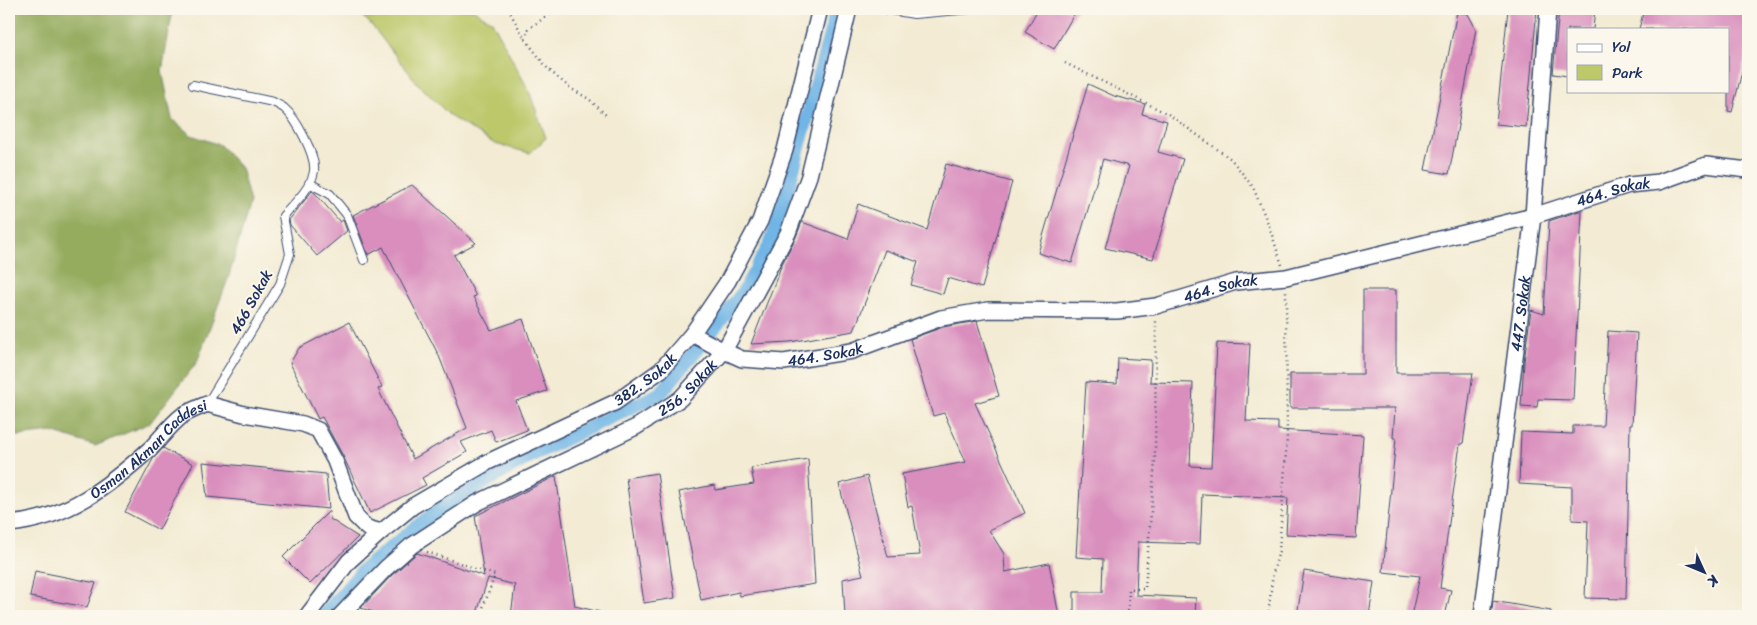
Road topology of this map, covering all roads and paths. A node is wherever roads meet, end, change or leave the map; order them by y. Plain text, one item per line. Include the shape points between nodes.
1 (508, 9) edge
2 (557, 9) edge
3 (849, 9) edge
4 (886, 9) edge
5 (970, 9) edge
6 (1548, 9) edge
7 (817, 14) edge
8 (526, 39) junction
9 (1065, 63) dead end
10 (193, 85) dead end
11 (606, 115) dead end
12 (1748, 170) edge
13 (309, 183) junction
14 (1533, 216) junction
15 (364, 260) dead end
16 (1286, 277) junction
17 (1156, 306) junction
18 (693, 335) junction
19 (719, 349) junction
20 (207, 404) junction
21 (9, 524) edge
22 (381, 532) junction
23 (411, 546) junction
24 (307, 616) edge
25 (340, 616) edge
26 (480, 616) edge
27 (1128, 616) edge
28 (1268, 616) edge
29 (1482, 616) edge

1 - 8 path
2 - 8 path via 528,29
3 - 19 street, 256. Sokak via 806,184 788,233
4 - 5 lane via 914,14
6 - 14 street, 447. Sokak
7 - 18 street, 382. Sokak via 785,150 760,221
8 - 11 path via 548,69
9 - 16 path via 1168,114 1231,159 1254,187
10 - 13 lane, 466 Sokak via 273,102 284,108 312,155 314,171
12 - 14 street, 464. Sokak via 1706,165 1659,182 1629,185
13 - 15 lane via 330,194 346,215
13 - 20 lane, 466 Sokak via 283,216 290,254 280,284
14 - 16 street, 464. Sokak
14 - 29 street, 447. Sokak
16 - 17 street, 464. Sokak via 1236,282
16 - 28 path via 1288,438 1278,552
17 - 19 street, 464. Sokak via 1117,311 988,310 941,318 852,351 784,362 742,359
17 - 27 path via 1155,460 1145,589 1129,589
18 - 19 street, 464. Sokak
18 - 22 street, 382. Sokak via 661,370 616,402 488,462 413,506
19 - 23 street, 256. Sokak via 680,399 636,427 477,503
20 - 21 street, Osman Akman Caddesi via 183,416 108,485 66,510
20 - 22 street, Osman Akman Caddesi via 318,430 335,461 356,517 367,528
22 - 24 street, 382. Sokak via 349,561
23 - 25 street, 256. Sokak
23 - 26 path via 495,575

